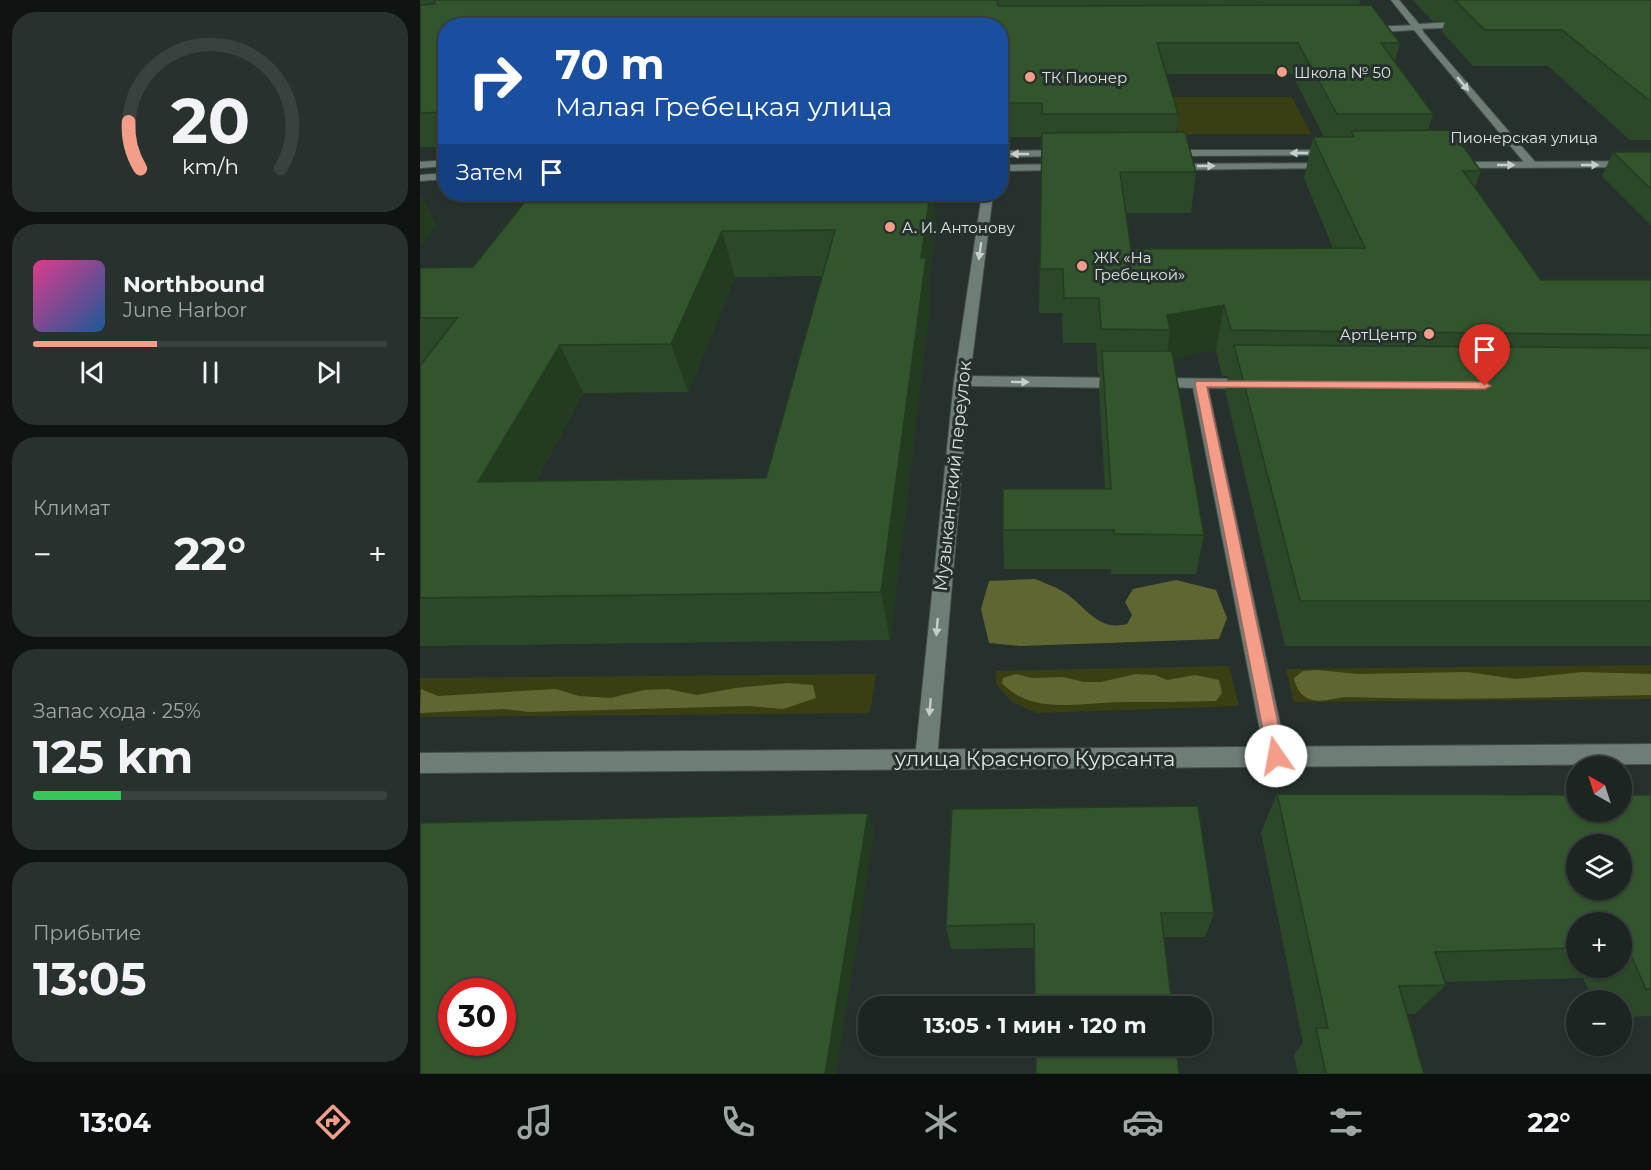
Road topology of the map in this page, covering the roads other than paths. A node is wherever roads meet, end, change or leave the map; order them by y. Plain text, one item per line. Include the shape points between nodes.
1 (1395, 0) edge
2 (1484, 24) edge
3 (1417, 27) junction
4 (1355, 30) edge
5 (1500, 152) dead end
6 (1521, 152) junction
7 (1651, 152) edge
8 (1008, 153) edge
9 (1077, 153) edge
10 (1153, 153) edge
11 (1341, 153) edge
12 (438, 164) edge
13 (1651, 164) edge
14 (420, 165) edge
15 (1437, 165) edge
16 (1532, 165) junction
17 (1342, 166) edge
18 (1071, 167) edge
19 (1154, 167) edge
20 (1008, 168) edge
21 (438, 177) edge
22 (420, 178) edge
23 (986, 201) edge
24 (962, 381) junction
25 (1200, 384) junction
26 (1272, 384) edge
27 (1651, 754) edge
28 (1276, 756) junction
29 (926, 759) junction
30 (420, 763) edge

1 - 3 street
2 - 3 street
3 - 4 street
3 -> 6 street
5 - 6 street, Пионерская улица
6 - 7 street, Пионерская улица
6 - 16 street
9 -> 8 street
11 -> 10 street
12 - 14 street
16 -> 13 street, Пионерская улица
15 -> 16 street, Пионерская улица
19 -> 17 street
18 - 20 street
21 - 22 street
23 -> 24 street, Музыкантский переулок
24 -> 25 street
24 -> 29 street, Музыкантский переулок
25 - 26 street
25 - 28 street
27 - 28 street, улица Красного Курсанта
28 - 29 street, улица Красного Курсанта
29 - 30 street, улица Красного Курсанта

